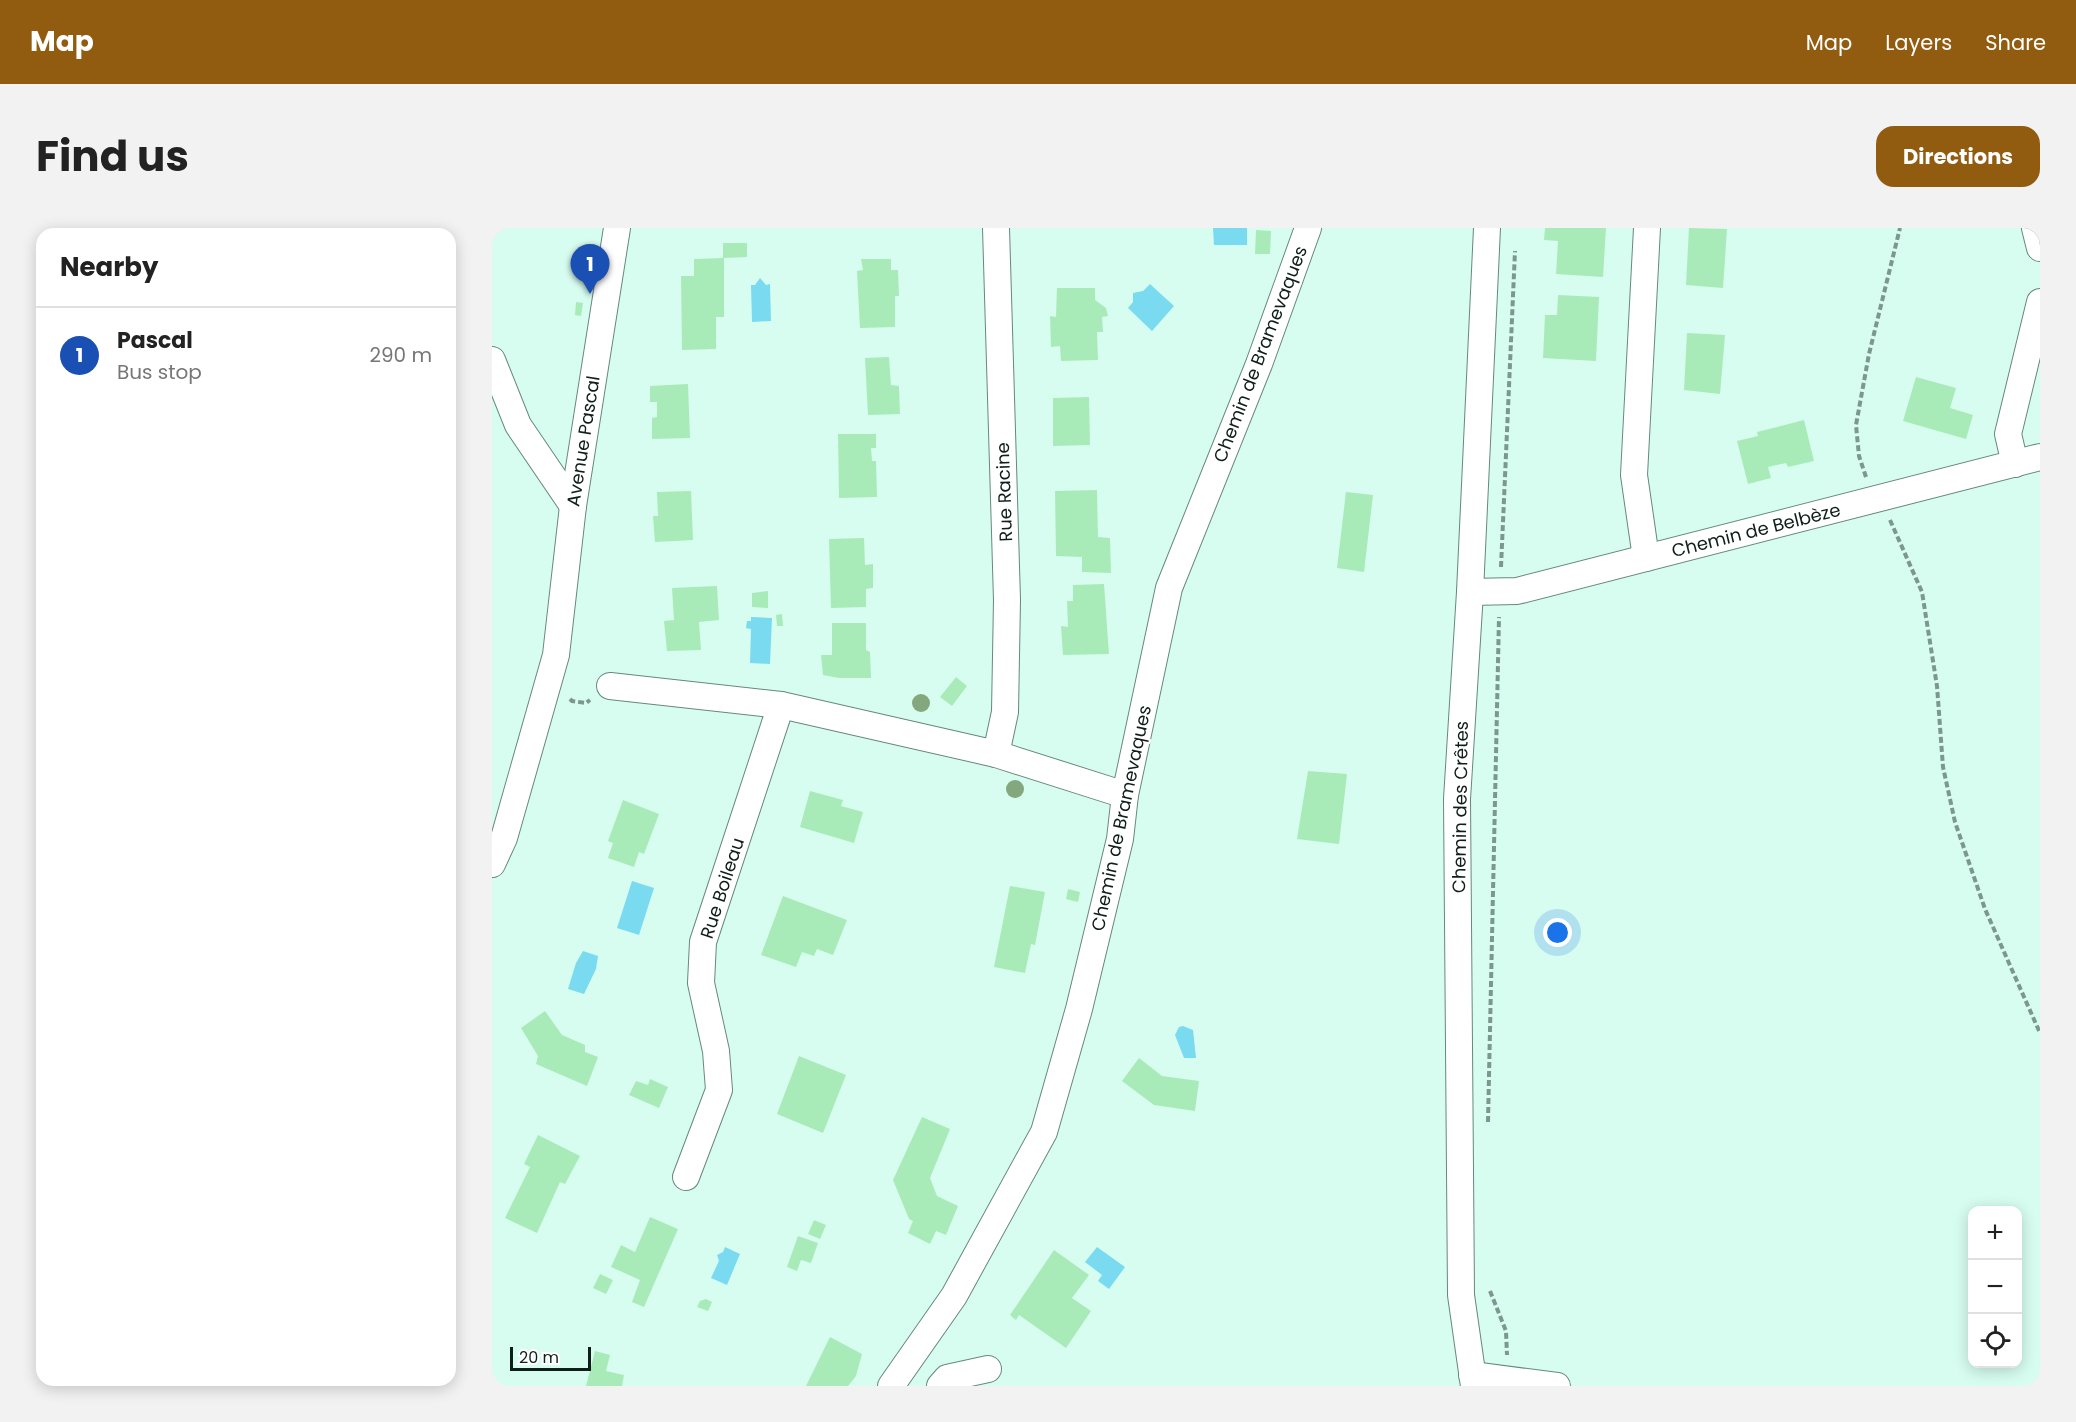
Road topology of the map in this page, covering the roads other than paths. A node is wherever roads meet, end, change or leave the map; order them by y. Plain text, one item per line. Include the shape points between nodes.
1 (617, 228) edge
2 (996, 228) edge
3 (1308, 228) edge
4 (1487, 228) edge
5 (1647, 228) edge
6 (2035, 228) edge
7 (2040, 248) edge
8 (2040, 302) edge
9 (492, 360) edge
10 (2040, 458) edge
11 (2015, 464) junction
12 (573, 506) junction
13 (1646, 558) junction
14 (1470, 592) junction
15 (610, 686) road end
16 (781, 705) junction
17 (996, 754) junction
18 (1125, 795) junction
19 (492, 864) edge
20 (686, 1177) dead end
21 (988, 1369) dead end
22 (1473, 1380) edge
23 (891, 1386) edge
24 (940, 1386) edge
25 (1557, 1386) edge

1 - 12 street, Avenue Pascal
2 - 17 street, Rue Racine via 1007,600 1005,712
3 - 18 street, Chemin de Bramevaques via 1259,364 1169,588
4 - 14 street, Chemin des Crêtes
5 - 13 street via 1634,475
6 - 7 street
8 - 11 street via 2008,434
9 - 12 street via 518,425
10 - 11 street, Chemin de Belbèze
11 - 13 street, Chemin de Belbèze
12 - 19 street, Avenue Pascal via 556,657 504,838
13 - 14 street, Chemin de Belbèze via 1517,591
14 - 22 street, Chemin des Crêtes via 1456,799 1461,1295
15 - 16 street
16 - 17 street
16 - 20 street, Rue Boileau via 703,942 701,983 720,1090
17 - 18 street
18 - 23 street, Chemin de Bramevaques via 1120,840 1044,1132 954,1296
21 - 24 street via 947,1378
22 - 25 street via 1508,1378

